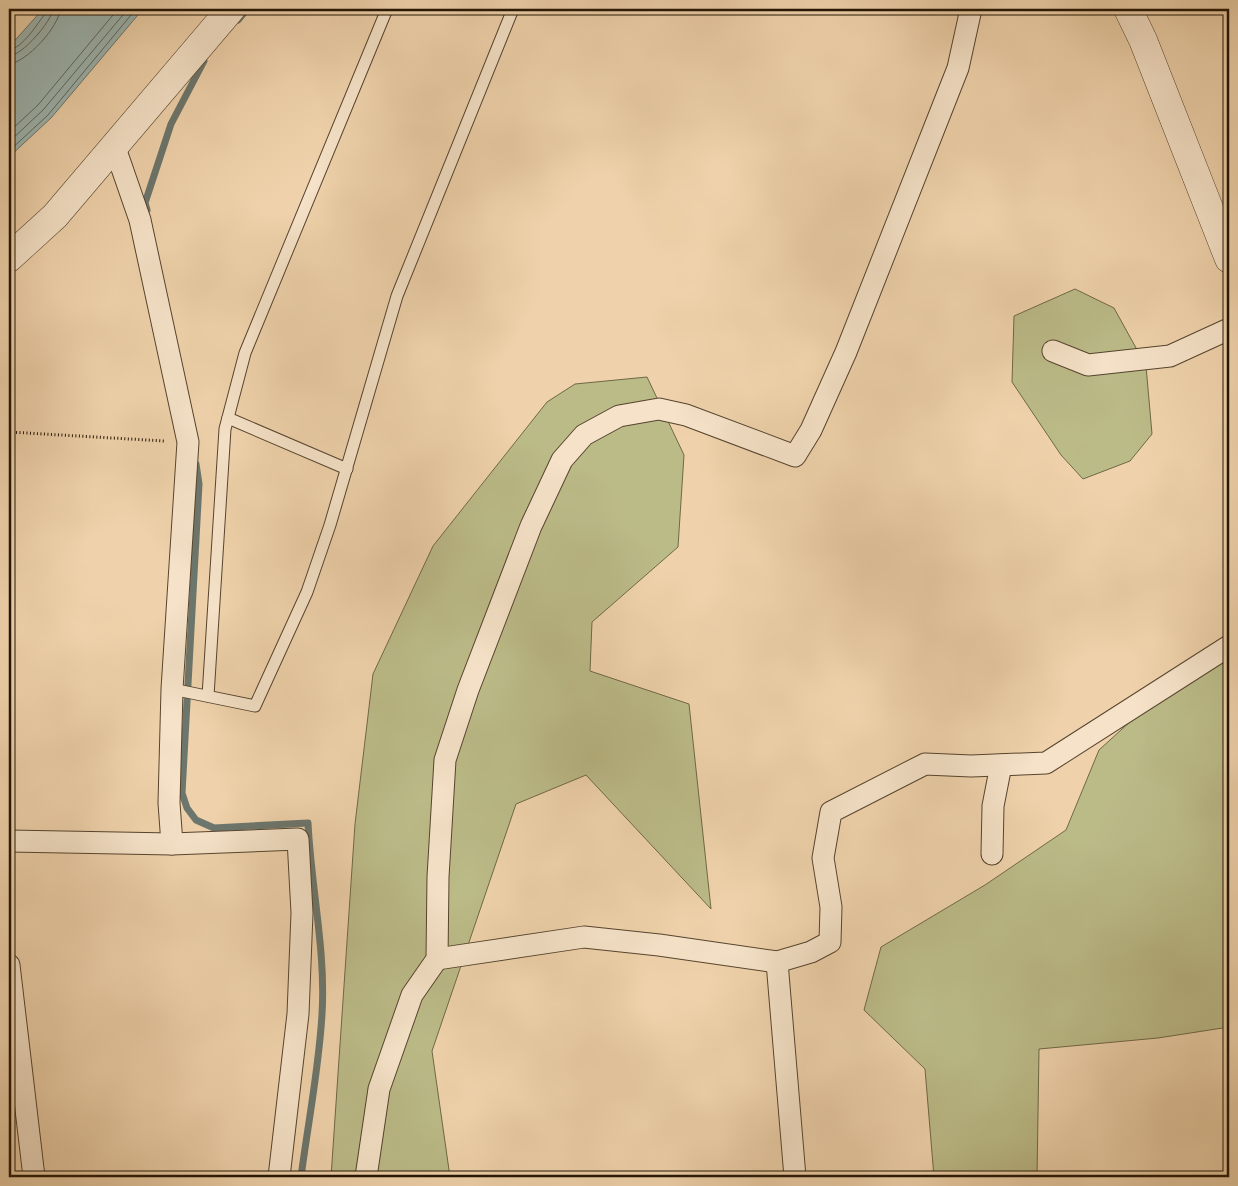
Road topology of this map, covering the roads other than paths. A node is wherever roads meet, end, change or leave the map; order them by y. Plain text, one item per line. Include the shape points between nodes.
1 (230, 9) edge
2 (388, 9) edge
3 (513, 9) edge
4 (971, 9) edge
5 (1128, 9) edge
6 (115, 148) junction
7 (9, 258) edge
8 (1229, 259) edge
9 (1229, 329) edge
10 (1054, 351) dead end
11 (228, 418) junction
12 (347, 469) junction
13 (1229, 646) edge
14 (172, 689) junction
15 (208, 696) junction
16 (1001, 765) junction
17 (9, 841) edge
18 (172, 844) junction
19 (992, 854) dead end
20 (436, 959) junction
21 (777, 962) junction
22 (9, 965) edge
23 (34, 1177) edge
24 (279, 1177) edge
25 (366, 1177) edge
26 (796, 1177) edge

1 - 6 street
2 - 11 lane via 245,353
3 - 12 lane via 397,296
4 - 20 street via 958,68 846,352 811,430 795,456 686,414 659,409 619,416 584,435 562,460 531,526 468,690 445,760
5 - 8 street
6 - 7 street via 55,216
6 - 14 street via 140,220 188,442
9 - 10 street via 1170,356 1088,365
11 - 12 lane
11 - 15 lane
12 - 15 lane via 307,592 255,706
13 - 16 street via 1046,763
14 - 15 lane
14 - 18 street via 169,803
16 - 19 street via 993,806
16 - 21 street via 925,764 831,812 823,858 831,907 830,942
17 - 18 street
18 - 24 street via 298,839 302,913 298,1014
20 - 21 street via 584,937
20 - 25 street via 412,995 379,1090
21 - 26 street
22 - 23 street

